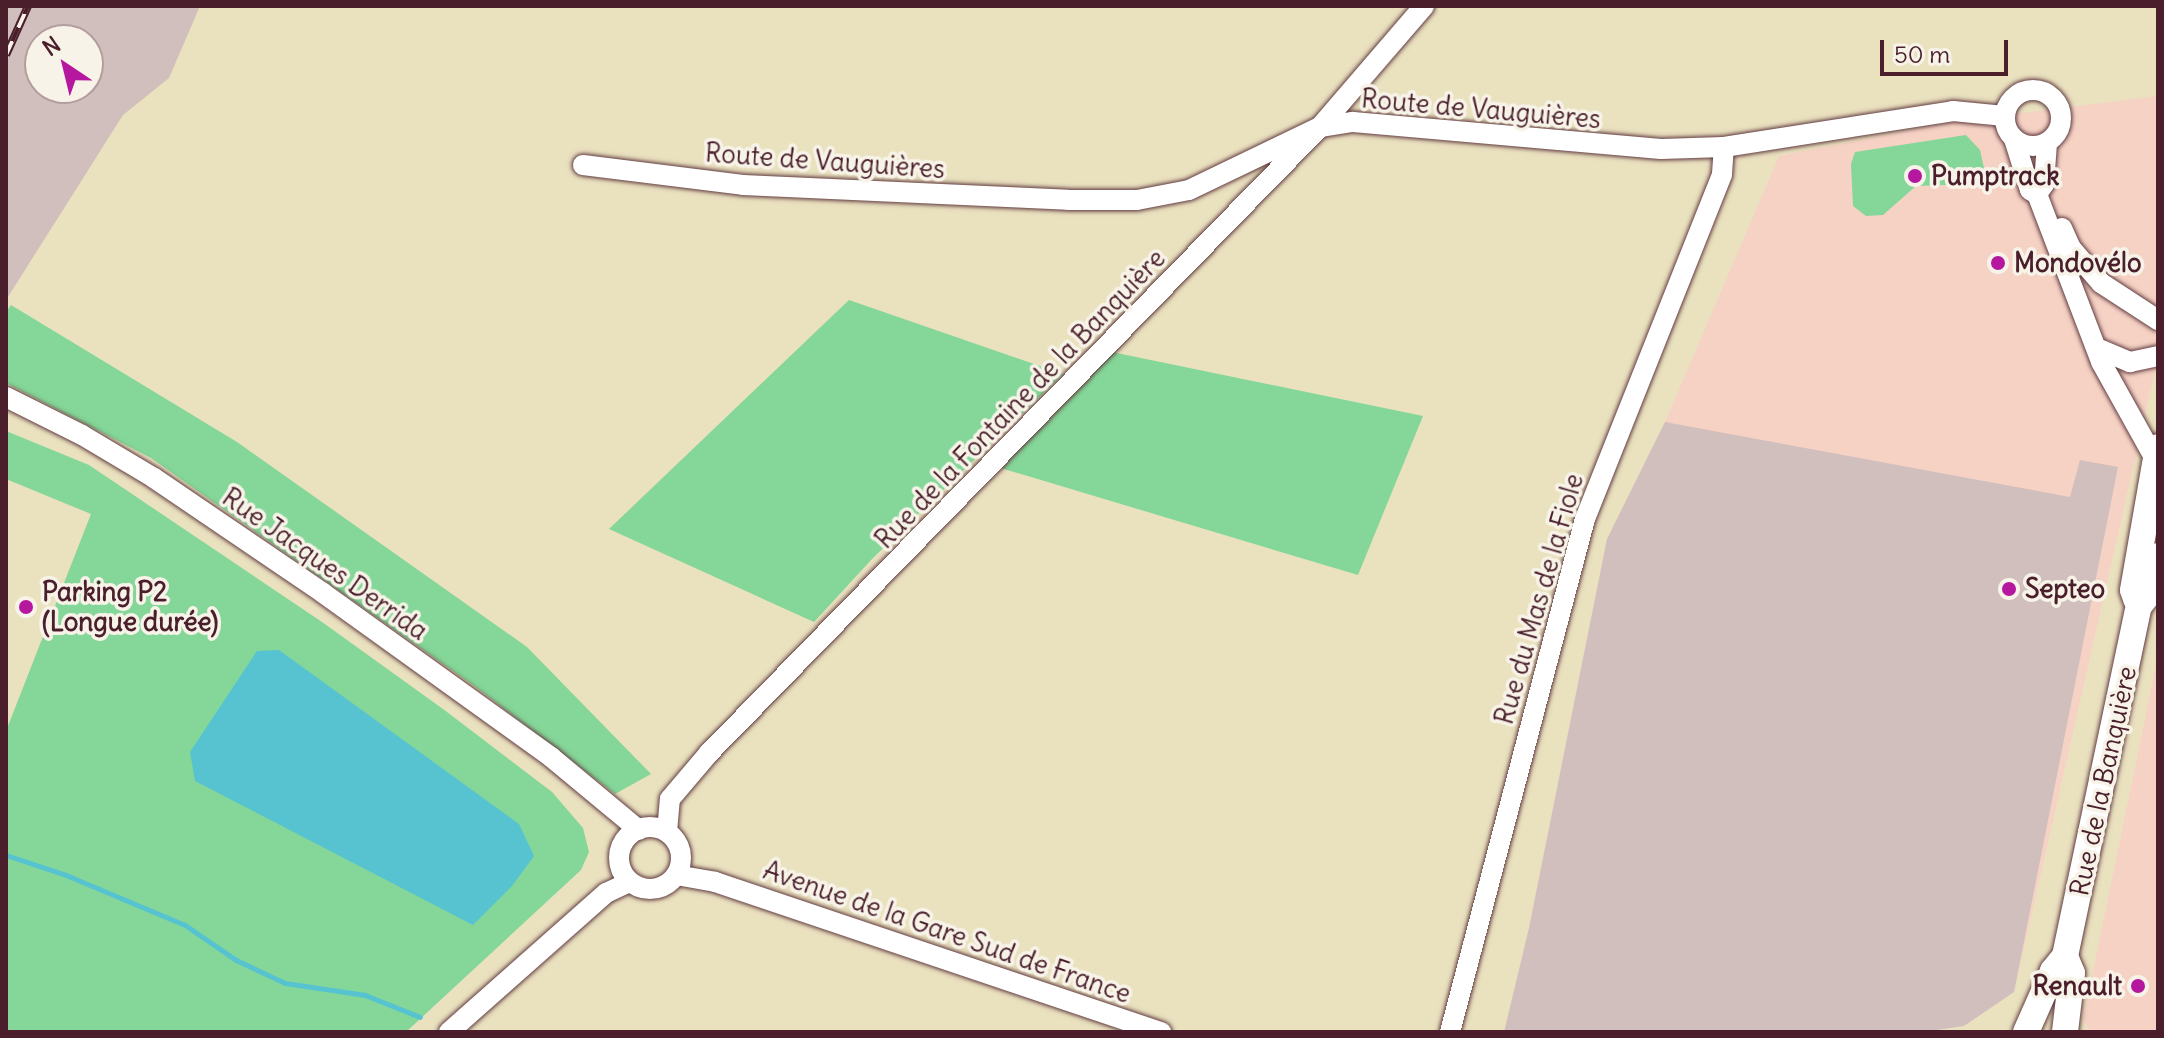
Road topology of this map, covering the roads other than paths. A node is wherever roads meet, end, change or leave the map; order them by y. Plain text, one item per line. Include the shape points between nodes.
1 (1424, 6) edge
2 (2005, 116) junction
3 (1320, 127) junction
4 (2014, 139) junction
5 (2047, 143) junction
6 (1724, 147) junction
7 (583, 165) dead end
8 (2037, 194) junction
9 (2045, 216) junction
10 (2158, 320) edge
11 (2099, 349) junction
12 (2158, 356) edge
13 (2130, 362) junction
14 (2110, 378) junction
15 (6, 397) edge
16 (2157, 453) edge
17 (2158, 556) edge
18 (2139, 606) junction
19 (600, 798) junction
20 (639, 830) junction
21 (667, 832) junction
22 (624, 864) junction
23 (679, 866) junction
24 (2065, 956) junction
25 (449, 1032) edge
26 (1162, 1032) edge
27 (1450, 1032) edge
28 (2026, 1032) edge
29 (2065, 1032) edge

1 - 3 street, Rue de la Fontaine de la Banquière
2 - 4 street
2 - 5 street via 2020,93 2047,94 2061,117 2057,133
2 - 6 street, Route de Vauguières via 1953,111
3 - 6 street, Route de Vauguières via 1353,122 1579,144
3 - 7 street, Route de Vauguières via 1189,190 1137,200 743,185
3 - 21 street, Rue de la Fontaine de la Banquière via 709,753 670,799
4 - 5 street via 2030,146
4 - 8 street via 2030,190
5 - 8 street via 2044,184
6 - 27 street, Rue du Mas de la Fiole via 1722,174 1585,519
8 - 9 street
9 - 10 street via 2061,225 2071,248 2101,283
9 - 11 street
11 - 13 street
11 - 14 street
12 - 13 street
13 - 14 street
14 - 16 street
15 - 19 street, Rue Jacques Derrida via 82,435 219,521
16 - 18 main road, Rue de la Banquière via 2133,590
17 - 18 main road, Rue de la Banquière via 2149,593
18 - 24 main road, Rue de la Banquière
19 - 20 street, Rue Jacques Derrida
19 - 22 street, Rue Jacques Derrida
20 - 21 street
20 - 22 street
21 - 23 street via 675,839
22 - 23 street via 649,890 669,883
22 - 25 street via 606,893
23 - 26 street, Avenue de la Gare Sud de France
24 - 28 main road, Rue de la Banquière
24 - 29 main road, Rue de la Banquière via 2072,973

